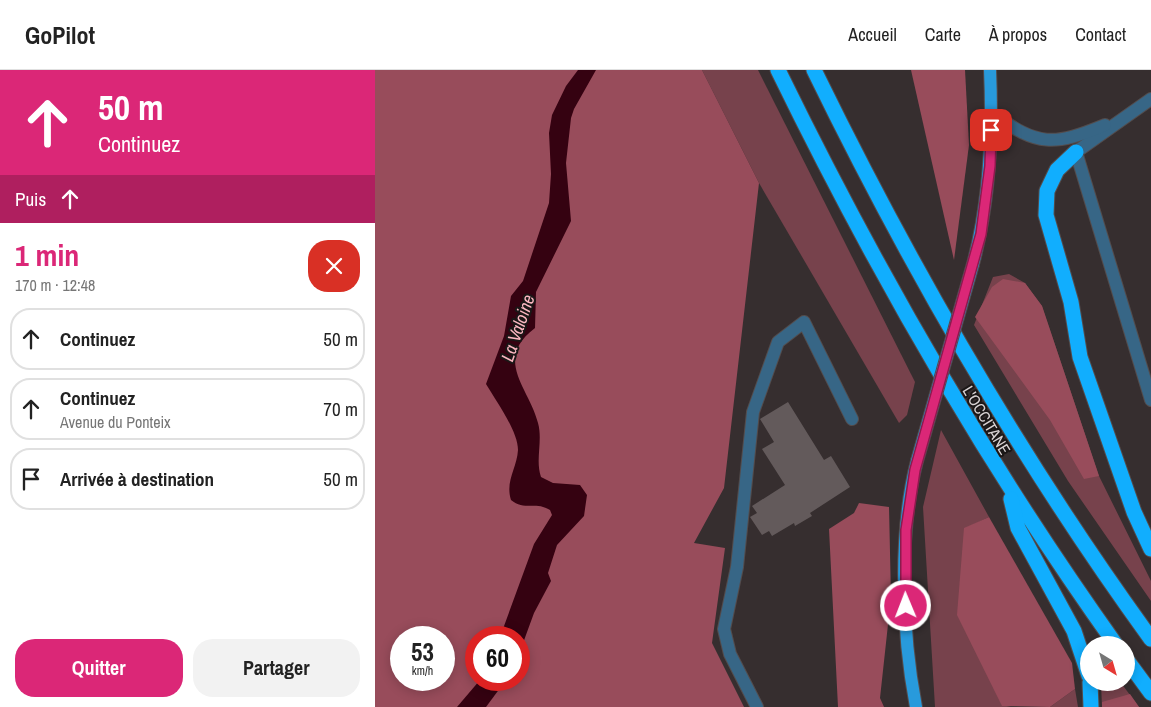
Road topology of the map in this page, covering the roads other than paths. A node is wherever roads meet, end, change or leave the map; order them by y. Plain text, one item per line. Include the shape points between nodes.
1 (777, 70) edge
2 (814, 70) edge
3 (990, 70) edge
4 (1151, 99) edge
5 (992, 113) junction
6 (1126, 117) junction
7 (1076, 152) junction
8 (1151, 400) edge
9 (852, 419) dead end
10 (1008, 488) junction
11 (1151, 549) edge
12 (1110, 636) edge
13 (1151, 639) edge
14 (1080, 649) edge
15 (1135, 671) edge
16 (1090, 691) edge
17 (1151, 693) edge
18 (757, 707) edge
19 (916, 707) edge
20 (1091, 707) edge

1 - 10 highway, L'OCCITANE via 882,275
2 - 13 highway, L'OCCITANE via 952,333 1066,517
3 - 5 main road
4 - 6 street
5 - 6 street via 1022,133 1046,141 1072,139
5 - 19 main road, bridge via 990,166 981,234 917,461 908,507 906,625
6 - 7 street
7 - 8 street
7 - 11 highway via 1057,170 1047,191 1046,215 1071,302 1081,358 1134,512
9 - 18 street via 804,322 778,342 753,412 737,567 724,629 730,654
10 - 12 highway, L'OCCITANE
10 - 14 highway via 1018,528 1074,631
15 - 17 highway
16 - 20 highway

